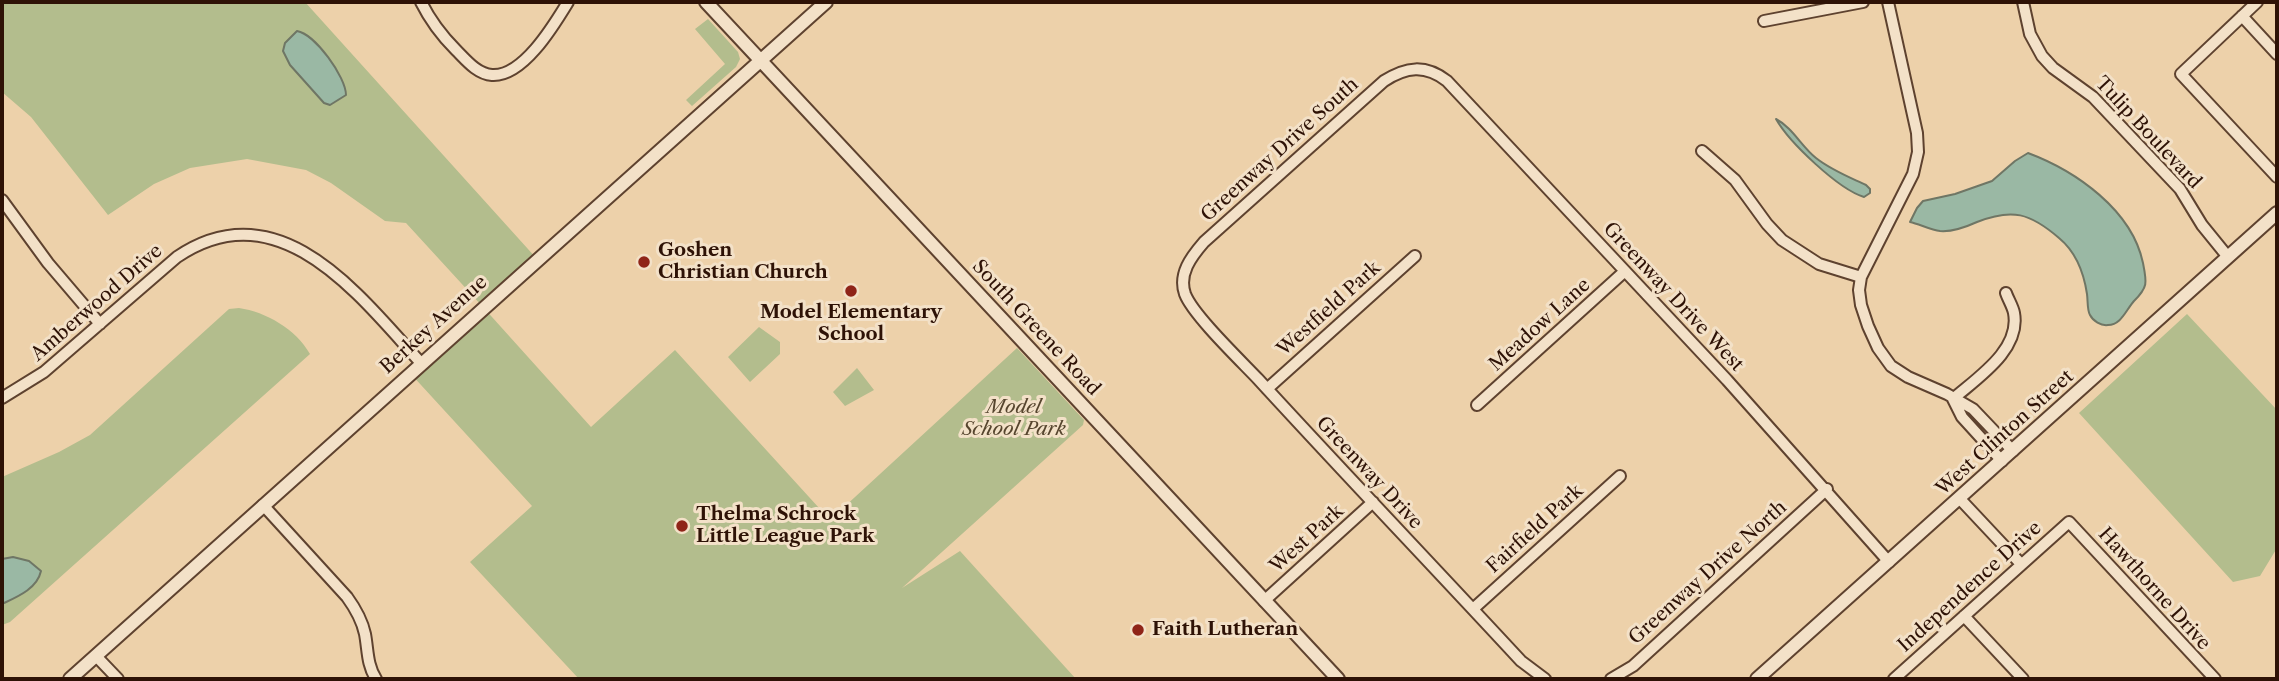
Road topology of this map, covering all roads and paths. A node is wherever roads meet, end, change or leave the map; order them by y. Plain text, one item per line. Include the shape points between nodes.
1 (421, 2) edge
2 (568, 2) edge
3 (706, 2) edge
4 (826, 2) edge
5 (1863, 2) edge
6 (1888, 2) edge
7 (2022, 2) edge
8 (2257, 2) edge
9 (2242, 16) junction
10 (1764, 21) dead end
11 (2277, 54) edge
12 (760, 60) junction
13 (1420, 68) joint
14 (1702, 151) dead end
15 (2277, 177) edge
16 (2, 200) edge
17 (2277, 213) edge
18 (1415, 256) dead end
19 (2228, 257) junction
20 (1625, 271) junction
21 (1861, 277) junction
22 (1183, 279) joint
23 (2006, 293) dead end
24 (100, 324) junction
25 (421, 363) junction
26 (1267, 389) junction
27 (2, 398) edge
28 (1953, 399) junction
29 (1477, 405) dead end
30 (2013, 451) junction
31 (2002, 461) junction
32 (1620, 476) dead end
33 (1827, 489) junction
34 (1960, 499) junction
35 (1373, 502) junction
36 (263, 505) junction
37 (2069, 522) joint
38 (1889, 562) junction
39 (2021, 564) junction
40 (1264, 601) junction
41 (1473, 609) junction
42 (1964, 616) junction
43 (96, 656) junction
44 (70, 679) edge
45 (118, 679) edge
46 (376, 679) edge
47 (1338, 679) edge
48 (1545, 679) edge
49 (1611, 679) edge
50 (1757, 679) edge
51 (1894, 679) edge
52 (2022, 679) edge
53 (2214, 679) edge

1 - 2 street via 450,44 473,67 492,75 515,67 532,52
3 - 12 street, South Greene Road
4 - 12 street, Berkey Avenue
5 - 10 street
6 - 21 street via 1918,152 1911,178
7 - 19 street, Tulip Boulevard via 2029,34 2042,56 2093,97 2172,181
8 - 9 street
9 - 11 street
9 - 15 street via 2181,74
12 - 25 street, Berkey Avenue
12 - 40 street, South Greene Road
13 - 20 street, Greenway Drive West via 1447,81
13 - 22 street, Greenway Drive South via 1384,80 1204,242
14 - 21 street via 1735,180 1782,240 1819,264
16 - 24 street
17 - 19 street, West Clinton Street
18 - 26 street, Westfield Park
19 - 30 street, West Clinton Street
20 - 29 street, Meadow Lane
20 - 33 street, Greenway Drive West
21 - 28 street via 1859,290 1867,326 1884,357 1908,377
22 - 26 street, Greenway Drive via 1190,303
23 - 28 street via 2014,313 2007,348
24 - 25 street, Amberwood Drive via 184,252 237,235 266,236 298,248 342,280
24 - 27 street, Amberwood Drive via 44,372
25 - 36 street, Berkey Avenue
26 - 35 street, Greenway Drive
28 - 30 street via 1973,409
28 - 31 street via 1962,417
30 - 31 street, West Clinton Street
31 - 34 street, West Clinton Street
32 - 41 street, Fairfield Park
33 - 38 street, Greenway Drive West
33 - 49 street, Greenway Drive North via 1633,666
34 - 38 street, West Clinton Street
34 - 39 street
35 - 40 street, West Park
35 - 41 street, Greenway Drive
36 - 43 street, Berkey Avenue
36 - 46 street via 355,609
37 - 39 street, Independence Drive
37 - 53 street, Hawthorne Drive
38 - 50 street, West Clinton Street
39 - 42 street, Independence Drive
40 - 47 street, South Greene Road
41 - 48 street, Greenway Drive via 1521,661
42 - 51 street, Independence Drive
42 - 52 street
43 - 44 street, Berkey Avenue
43 - 45 street

